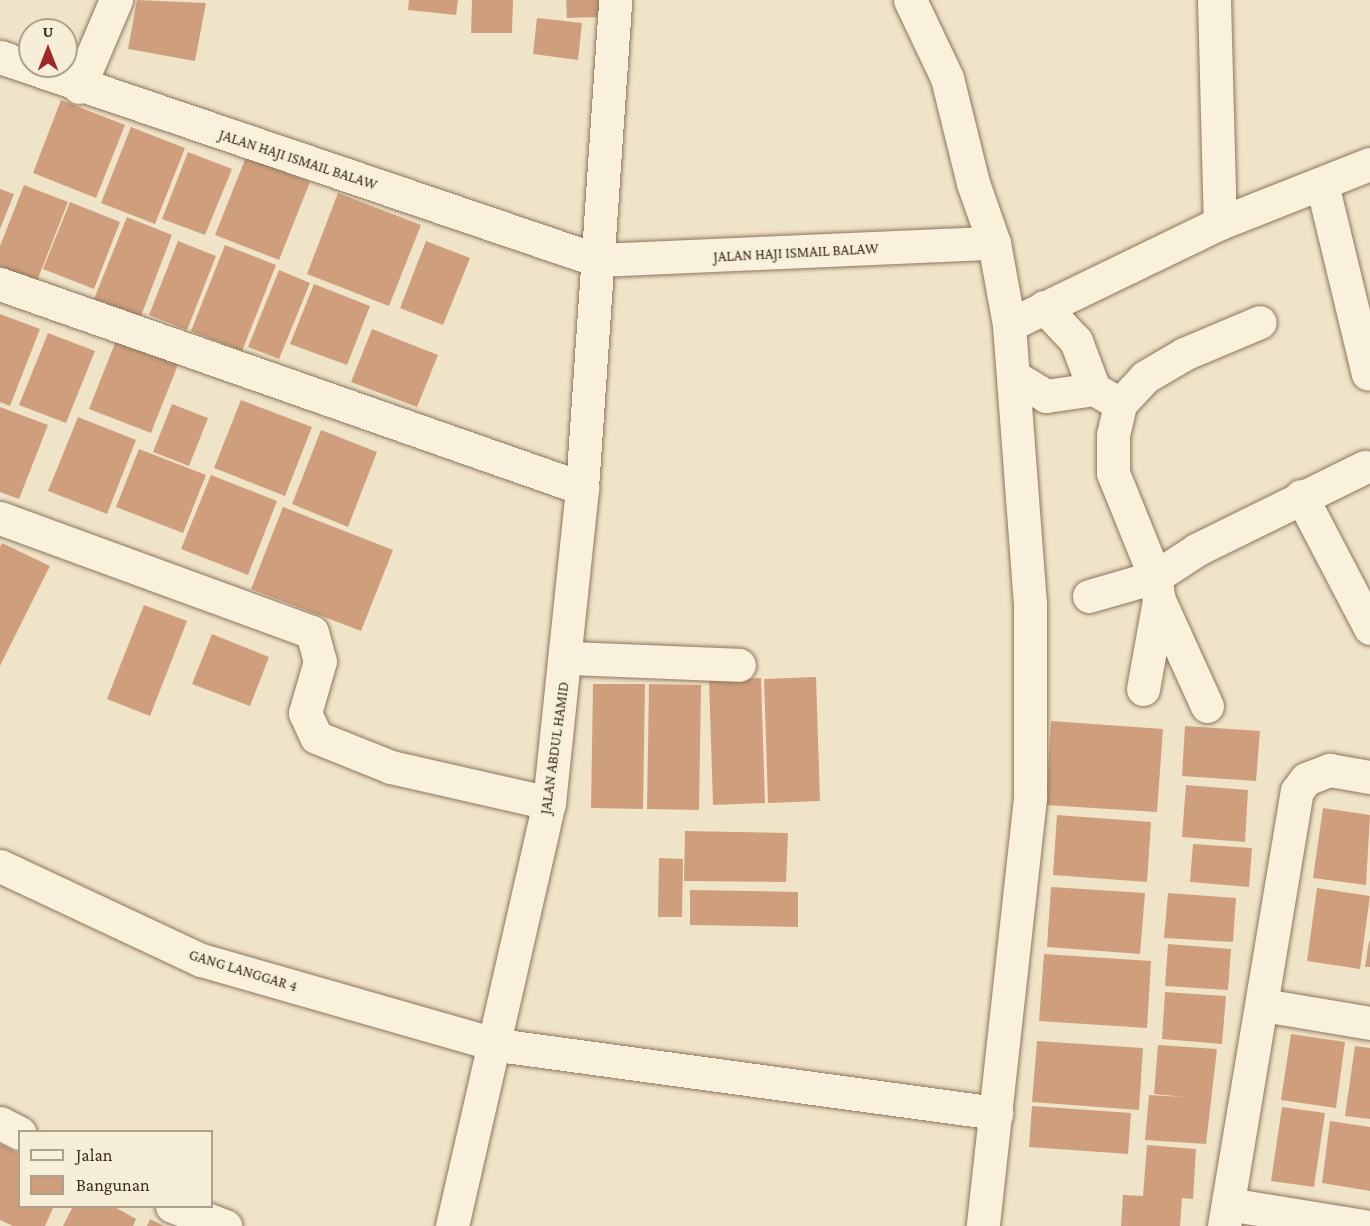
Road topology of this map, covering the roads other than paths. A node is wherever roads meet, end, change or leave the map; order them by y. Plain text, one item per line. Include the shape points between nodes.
1 (116, 0) edge
2 (615, 0) edge
3 (910, 0) edge
4 (1214, 0) edge
5 (0, 57) edge
6 (79, 87) junction
7 (1370, 164) edge
8 (1322, 184) junction
9 (1220, 223) junction
10 (994, 243) junction
11 (597, 260) junction
12 (0, 284) edge
13 (1044, 307) junction
14 (1260, 322) dead end
15 (1009, 325) junction
16 (1368, 374) dead end
17 (1013, 376) junction
18 (1107, 397) junction
19 (1365, 466) dead end
20 (582, 488) junction
21 (1301, 496) junction
22 (0, 518) edge
23 (1157, 589) junction
24 (1089, 596) dead end
25 (1370, 628) edge
26 (568, 658) junction
27 (739, 664) dead end
28 (1143, 689) dead end
29 (1207, 706) dead end
30 (1370, 777) edge
31 (549, 803) junction
32 (0, 866) edge
33 (1263, 1005) junction
34 (1370, 1023) edge
35 (498, 1045) junction
36 (996, 1113) junction
37 (0, 1123) edge
38 (18, 1132) edge
39 (177, 1208) edge
40 (1226, 1215) edge
41 (225, 1226) edge
42 (452, 1226) edge
43 (983, 1226) edge
44 (1364, 1226) edge

1 - 6 street
2 - 11 street
3 - 10 street via 947,78 973,183
4 - 9 street
5 - 6 street, JALAN HAJI ISMAIL BALAW
6 - 11 street, JALAN HAJI ISMAIL BALAW
7 - 8 street
8 - 9 street
8 - 16 street
9 - 13 street
10 - 11 street, JALAN HAJI ISMAIL BALAW
10 - 15 street
11 - 20 street, JALAN ABDUL HAMID
12 - 20 street
13 - 15 street
13 - 18 street via 1077,341
14 - 18 street via 1184,354
15 - 17 street
17 - 18 street via 1046,396
17 - 36 street via 1030,603 1030,798
18 - 23 street via 1113,473
19 - 21 street
20 - 26 street, JALAN ABDUL HAMID
21 - 23 street
21 - 25 street
22 - 31 street via 312,632 320,661 305,713 316,737 391,767
23 - 24 street
23 - 28 street
23 - 29 street
26 - 27 street
26 - 31 street, JALAN ABDUL HAMID
30 - 33 street via 1330,770 1306,779 1297,791
31 - 35 street, JALAN ABDUL HAMID
32 - 35 street, GANG LANGGAR 4 via 201,960
33 - 34 street
33 - 40 street
35 - 36 street, GANG LANGGAR 4
35 - 42 street, JALAN ABDUL HAMID
36 - 43 street
37 - 38 street
39 - 41 street
40 - 44 street

